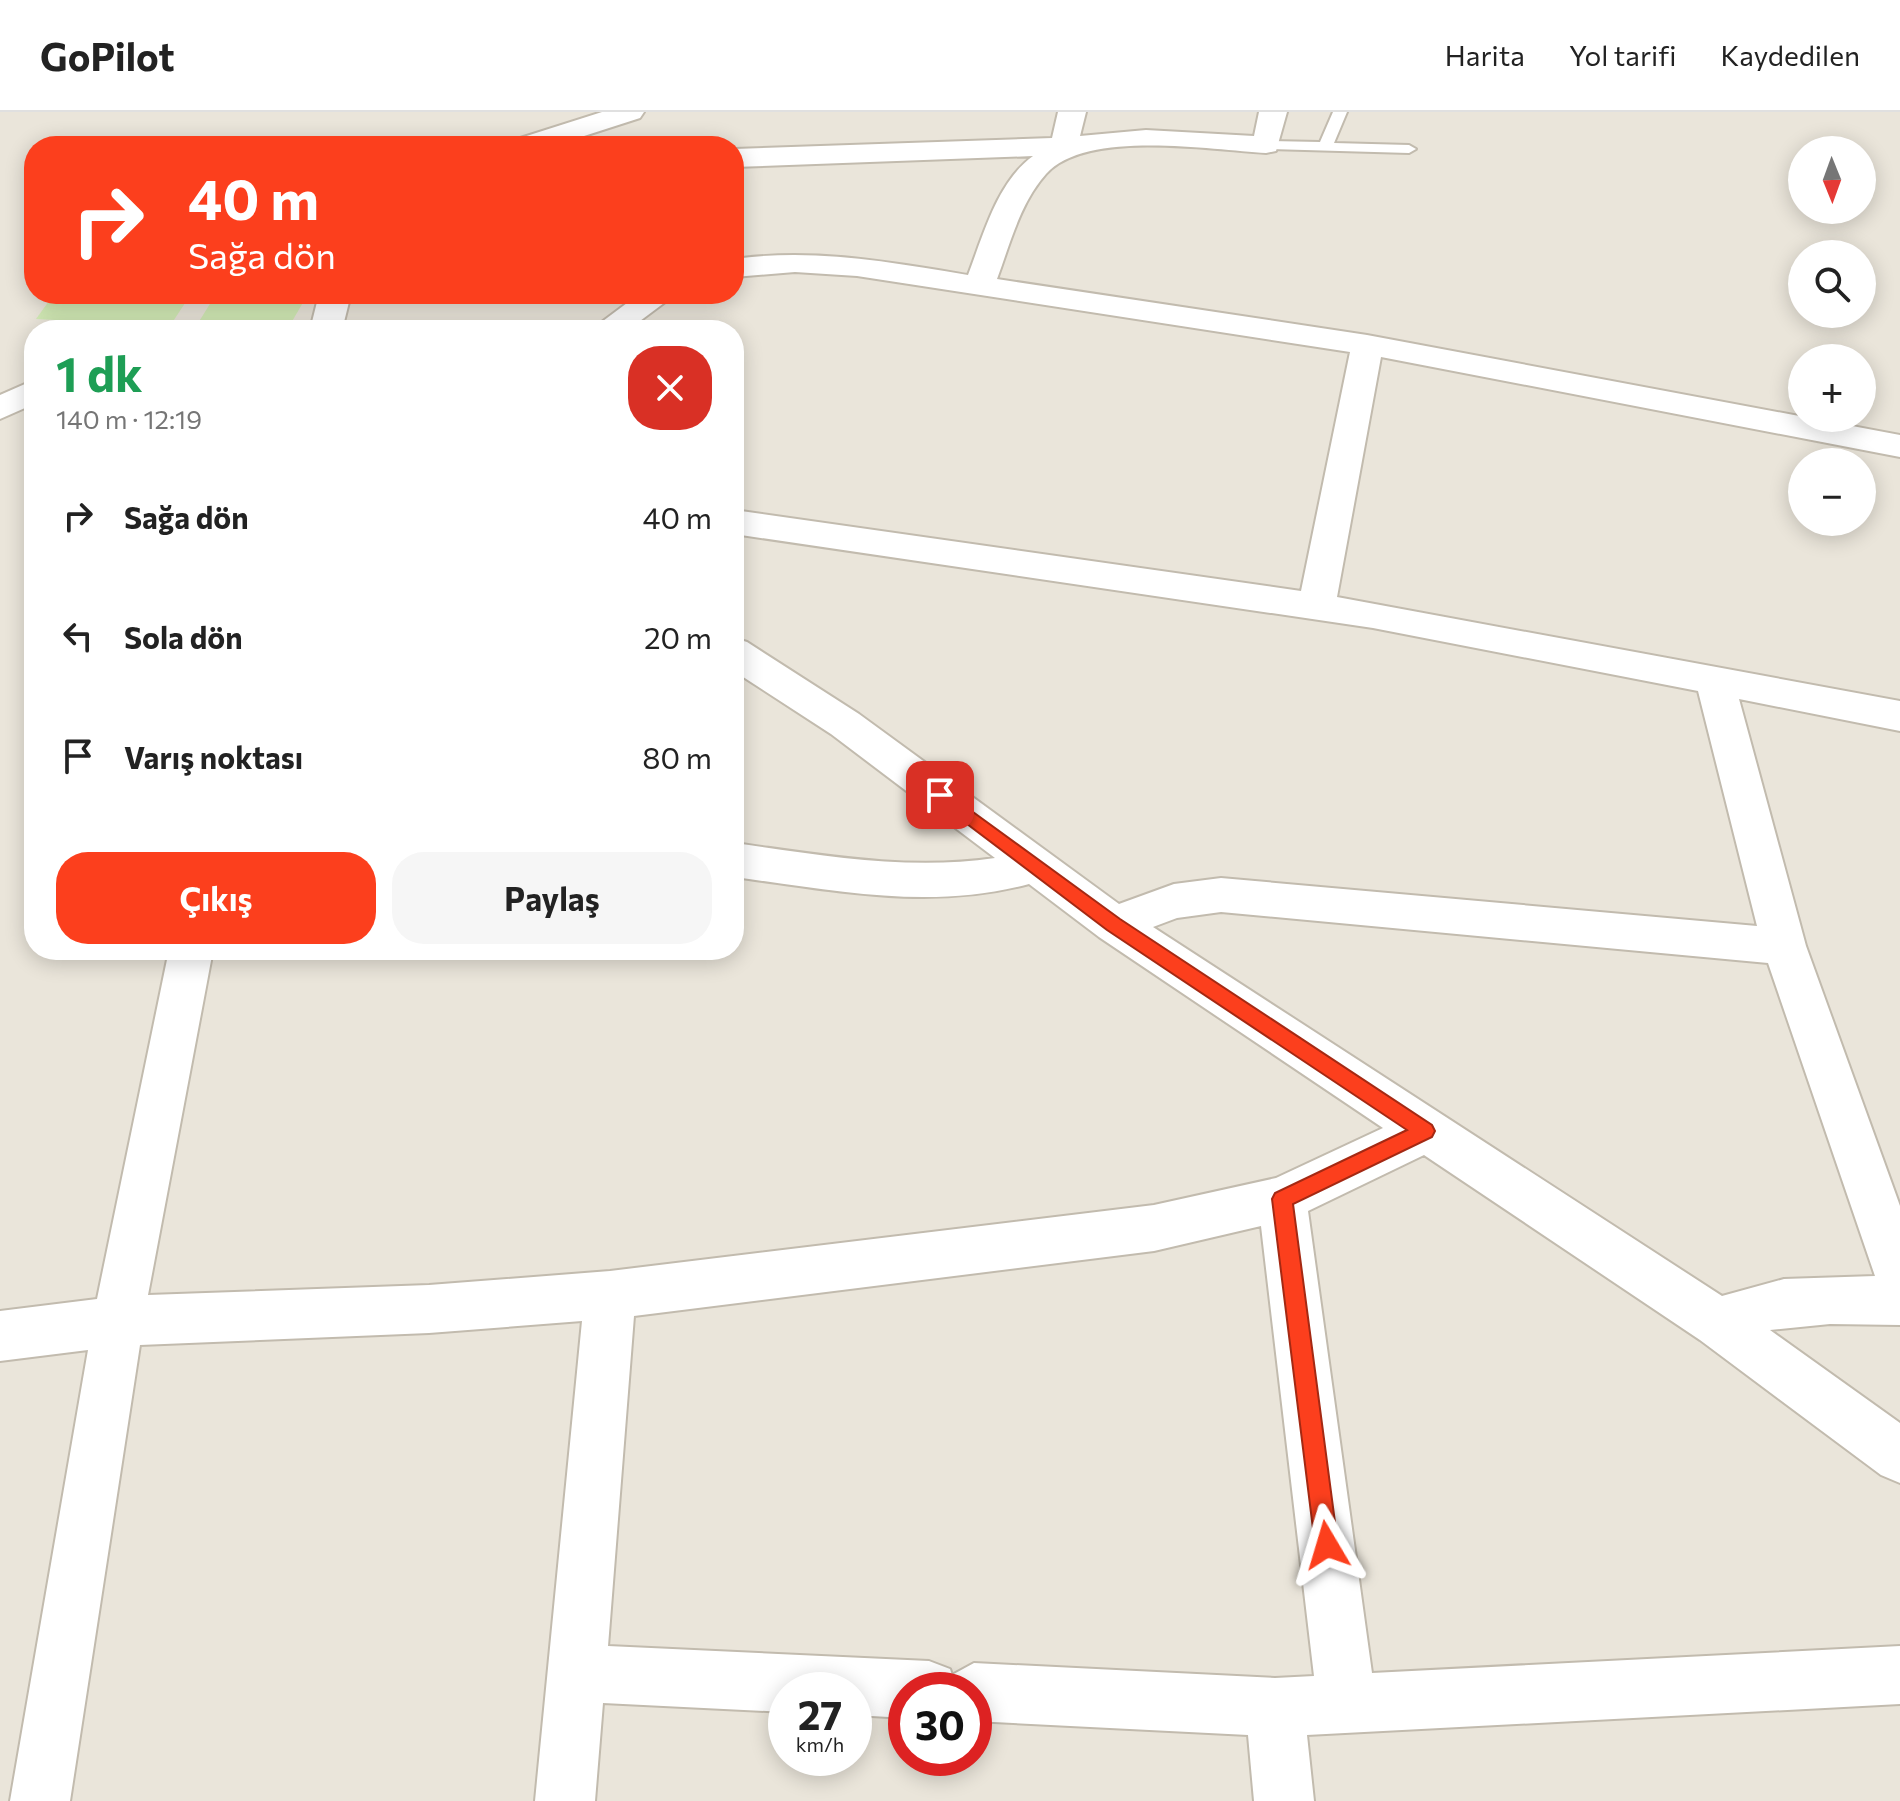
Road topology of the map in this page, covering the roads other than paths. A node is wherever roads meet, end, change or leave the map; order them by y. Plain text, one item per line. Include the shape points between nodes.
1 (630, 112) edge
2 (1072, 112) edge
3 (1273, 112) edge
4 (1340, 112) edge
5 (555, 136) edge
6 (1266, 145) junction
7 (1064, 146) junction
8 (1326, 146) junction
9 (1409, 149) dead end
10 (744, 158) edge
11 (744, 267) edge
12 (979, 286) junction
13 (645, 304) edge
14 (622, 320) edge
15 (1367, 345) junction
16 (24, 396) edge
17 (0, 409) edge
18 (1900, 446) edge
19 (744, 523) edge
20 (1316, 607) junction
21 (744, 658) edge
22 (1715, 681) junction
23 (1900, 716) edge
24 (744, 861) edge
25 (1035, 865) junction
26 (1114, 924) junction
27 (1784, 946) junction
28 (189, 960) edge
29 (1425, 1131) junction
30 (1282, 1199) junction
31 (1900, 1275) edge
32 (610, 1295) junction
33 (1900, 1301) edge
34 (118, 1321) junction
35 (1718, 1323) junction
36 (0, 1336) edge
37 (1900, 1456) edge
38 (576, 1673) junction
39 (1900, 1675) edge
40 (888, 1688) edge
41 (992, 1693) edge
42 (1347, 1703) junction
43 (1275, 1707) junction
44 (40, 1801) edge
45 (565, 1801) edge
46 (1284, 1801) edge

1 - 5 street
2 - 7 street
3 - 6 street
4 - 8 lane
6 - 7 street via 1106,140
6 - 8 lane
7 - 10 street
7 - 12 street via 1039,163 1011,202
8 - 9 lane
11 - 12 street via 835,264
12 - 15 street
13 - 14 street
15 - 18 street
15 - 20 street
16 - 17 street
19 - 20 street
20 - 22 street
21 - 25 street via 845,724
22 - 23 street
22 - 27 street
24 - 25 street via 929,883 999,878
25 - 26 street
26 - 27 street via 1174,901 1221,895
26 - 29 street
27 - 31 street
28 - 34 street
29 - 30 street
29 - 35 street
30 - 32 street via 1154,1228
30 - 42 street
32 - 34 street via 429,1309
32 - 38 street
33 - 35 street via 1784,1301 1748,1307
34 - 36 street
34 - 44 street
35 - 37 street
38 - 40 street
38 - 45 street
39 - 42 street
41 - 43 street
42 - 43 street
43 - 46 street

